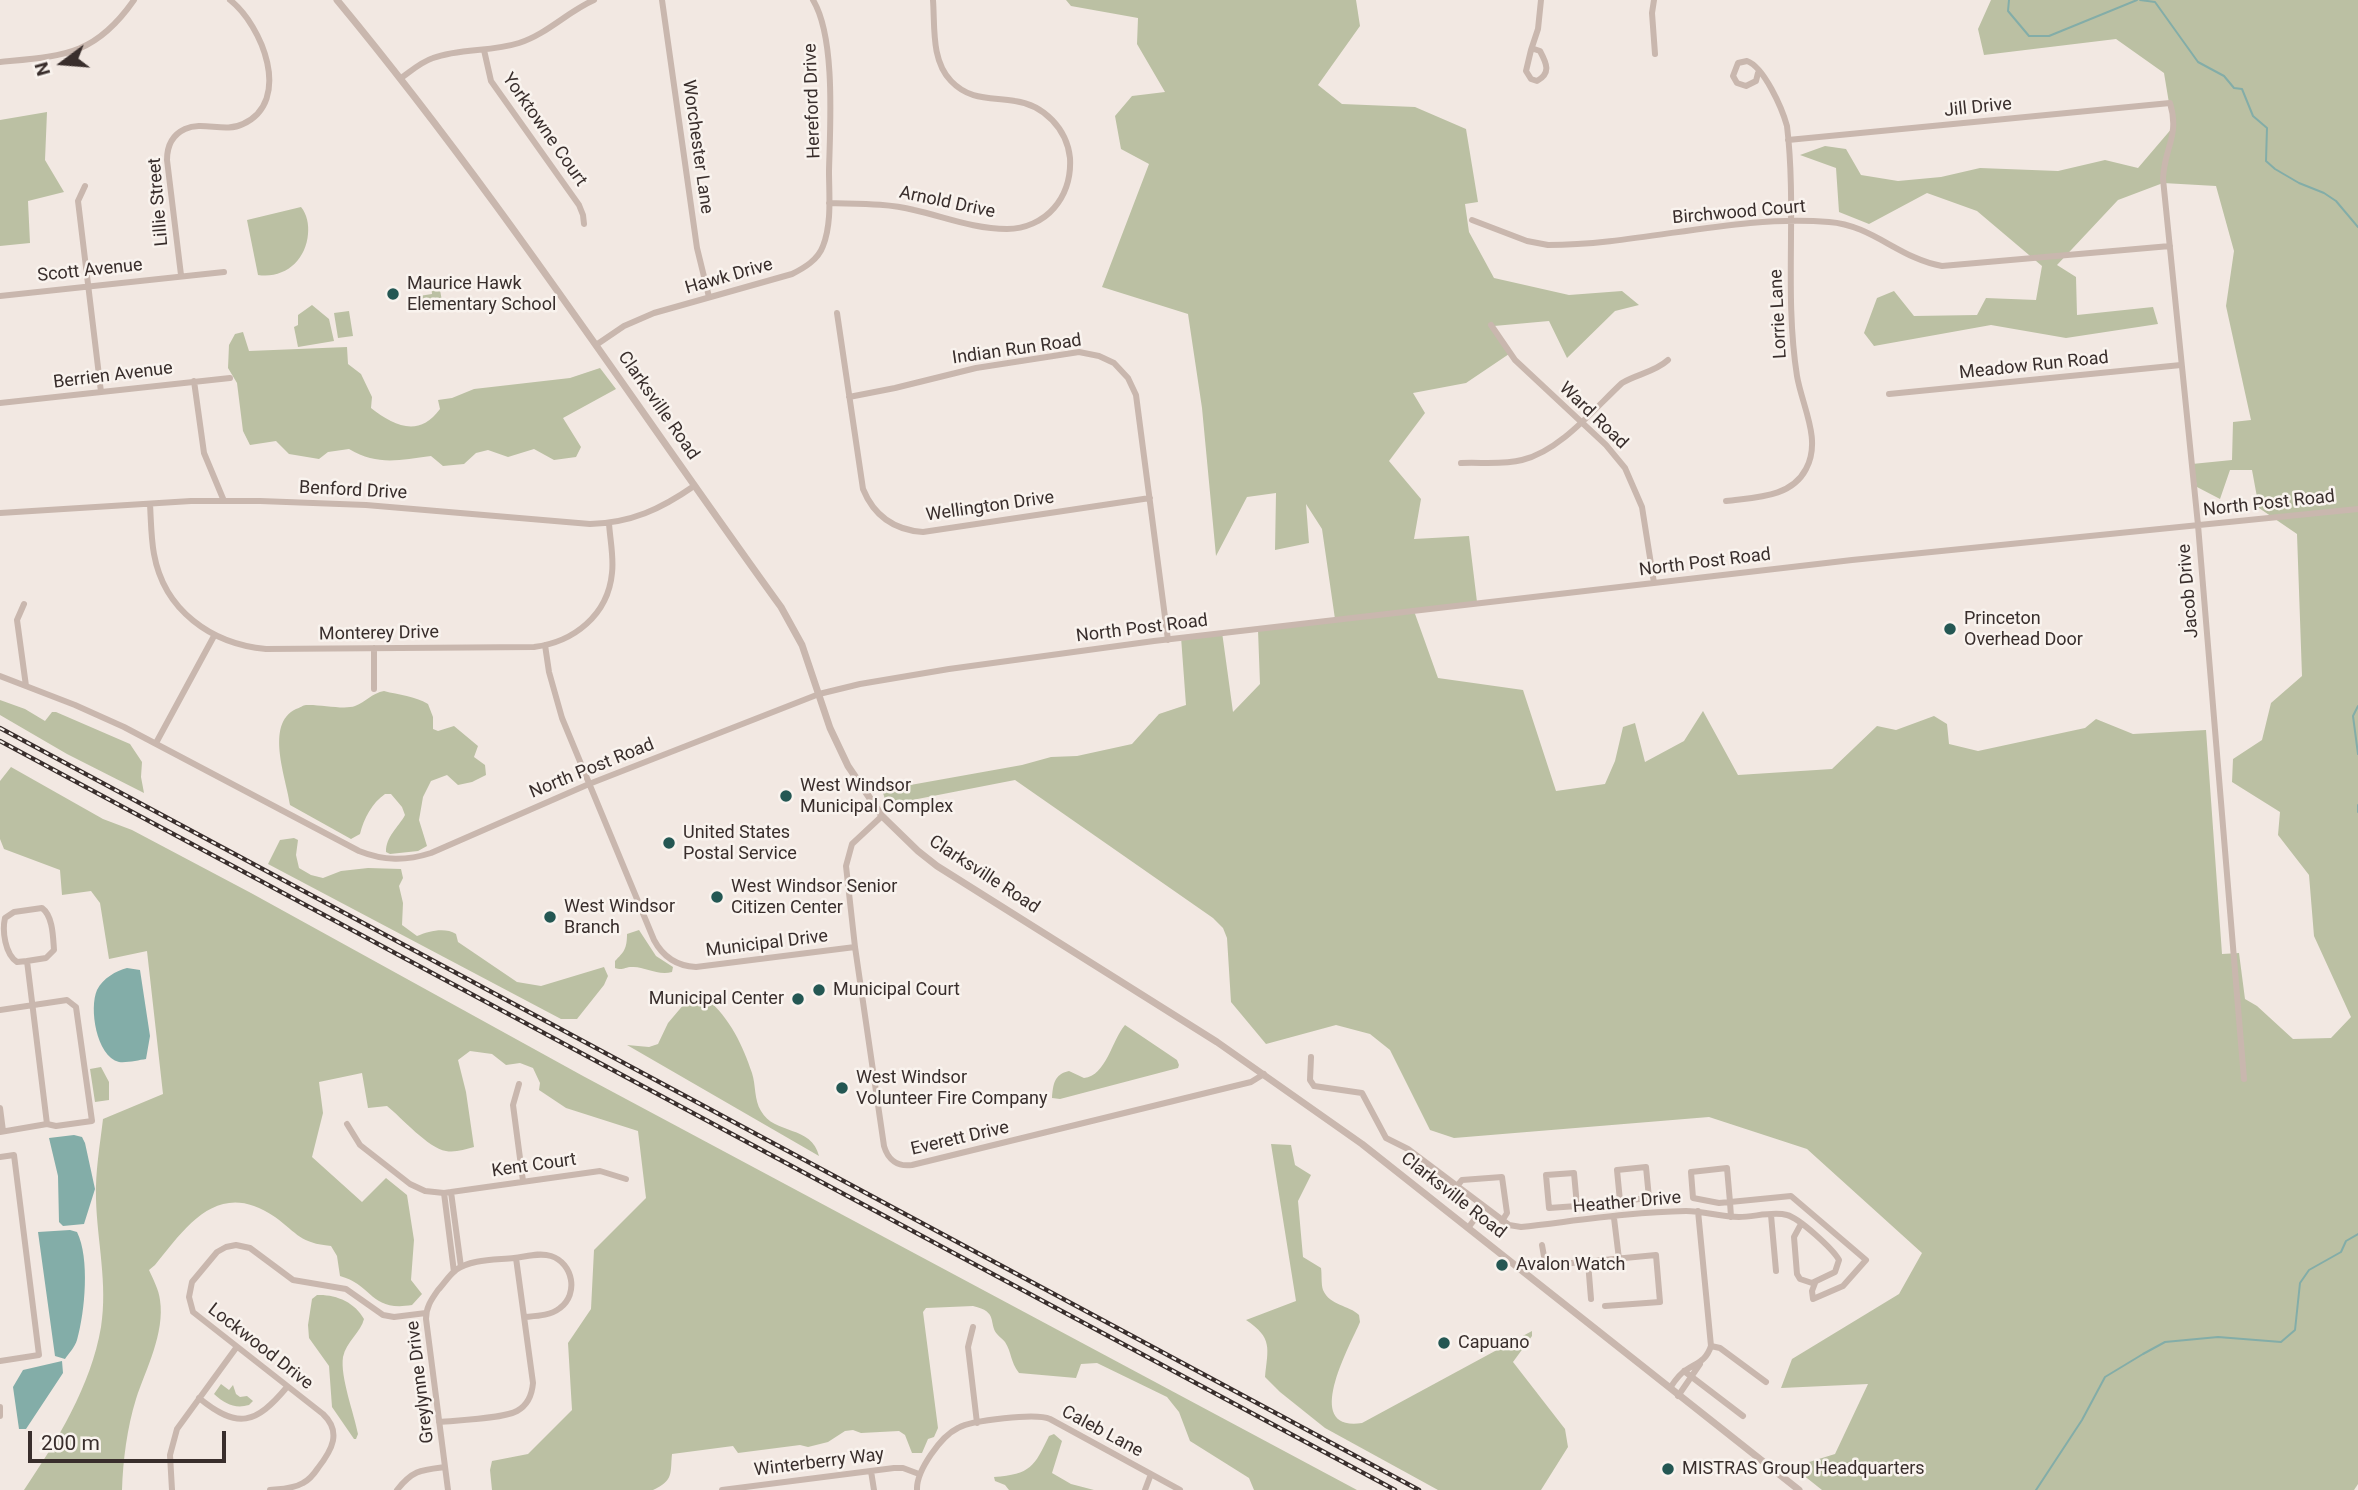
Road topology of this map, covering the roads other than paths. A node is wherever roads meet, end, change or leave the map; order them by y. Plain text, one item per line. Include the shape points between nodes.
1 (230, 0) edge
2 (337, 0) edge
3 (594, 0) edge
4 (662, 0) edge
5 (813, 0) edge
6 (933, 0) edge
7 (1541, 0) edge
8 (1654, 0) edge
9 (132, 1) edge
10 (484, 50) junction
11 (1531, 50) junction
12 (1655, 54) dead end
13 (0, 62) edge
14 (1758, 73) junction
15 (401, 78) junction
16 (2170, 103) joint
17 (1788, 140) junction
18 (85, 186) dead end
19 (829, 203) junction
20 (1472, 220) dead end
21 (1790, 220) junction
22 (584, 223) dead end
23 (2169, 246) junction
24 (224, 272) dead end
25 (181, 275) junction
26 (88, 286) junction
27 (0, 296) edge
28 (709, 297) junction
29 (837, 313) dead end
30 (1490, 325) dead end
31 (596, 345) junction
32 (1668, 360) dead end
33 (2181, 365) junction
34 (230, 378) dead end
35 (194, 381) junction
36 (101, 392) junction
37 (1889, 394) dead end
38 (849, 397) junction
39 (0, 403) edge
40 (1580, 422) junction
41 (1461, 463) dead end
42 (694, 486) junction
43 (1150, 498) junction
44 (224, 501) junction
45 (1727, 501) dead end
46 (150, 504) junction
47 (2358, 509) edge
48 (0, 513) edge
49 (609, 523) junction
50 (2198, 525) junction
51 (1654, 583) junction
52 (24, 604) dead end
53 (214, 636) junction
54 (1168, 640) junction
55 (545, 645) junction
56 (374, 648) junction
57 (0, 676) edge
58 (26, 686) junction
59 (374, 689) dead end
60 (818, 694) junction
61 (156, 743) junction
62 (589, 784) junction
63 (882, 816) junction
64 (0, 914) edge
65 (4, 921) junction
66 (855, 947) junction
67 (27, 961) junction
68 (32, 1004) junction
69 (0, 1010) edge
70 (1311, 1056) dead end
71 (1264, 1074) junction
72 (2244, 1079) dead end
73 (519, 1084) dead end
74 (0, 1108) edge
75 (47, 1124) junction
76 (347, 1124) dead end
77 (1, 1131) edge
78 (0, 1157) edge
79 (626, 1179) dead end
80 (523, 1181) junction
81 (1457, 1186) junction
82 (447, 1192) junction
83 (1649, 1198) junction
84 (1730, 1202) junction
85 (1577, 1206) junction
86 (1485, 1207) junction
87 (1698, 1212) junction
88 (1650, 1214) junction
89 (1771, 1215) junction
90 (1614, 1217) junction
91 (1731, 1217) junction
92 (1502, 1221) junction
93 (1577, 1221) junction
94 (1801, 1224) junction
95 (1828, 1227) junction
96 (1468, 1228) junction
97 (1818, 1239) junction
98 (1542, 1245) dead end
99 (516, 1258) junction
100 (1619, 1259) junction
101 (1588, 1262) junction
102 (461, 1267) junction
103 (1776, 1270) dead end
104 (454, 1272) junction
105 (1815, 1283) junction
106 (1591, 1298) dead end
107 (1605, 1306) dead end
108 (426, 1313) junction
109 (524, 1317) junction
110 (973, 1327) dead end
111 (1711, 1346) junction
112 (236, 1348) junction
113 (0, 1361) edge
114 (1701, 1363) junction
115 (1684, 1371) junction
116 (1692, 1378) junction
117 (1766, 1382) dead end
118 (287, 1387) junction
119 (1670, 1388) junction
120 (1678, 1396) junction
121 (199, 1398) junction
122 (0, 1407) edge
123 (0, 1416) edge
124 (1743, 1416) dead end
125 (439, 1422) junction
126 (977, 1423) junction
127 (445, 1467) junction
128 (871, 1471) junction
129 (919, 1474) junction
130 (1151, 1474) junction
131 (172, 1490) edge
132 (270, 1490) edge
133 (397, 1490) edge
134 (448, 1490) edge
135 (722, 1490) edge
136 (874, 1490) edge
137 (917, 1490) edge
138 (1145, 1490) edge
139 (1180, 1490) edge
140 (1799, 1490) edge

1 - 25 street, Lillie Street via 253,25 264,48 268,93 261,109 243,125 187,128 171,142 167,160
2 - 15 street, Clarksville Road
3 - 10 street via 535,37
4 - 28 street, Worchester Lane via 696,248
5 - 19 street, Hereford Drive via 824,34 830,81
6 - 19 street, Arnold Drive via 938,57 952,82 978,97 1032,106 1063,134 1069,154 1063,193 1037,222 1007,229 963,224 898,207
7 - 11 street
8 - 12 street
9 - 13 street via 113,26 80,49 54,57
10 - 15 street via 433,58
10 - 22 street, Yorktowne Court via 491,80 579,205
11 - 11 street via 1526,71 1537,81 1547,67 1540,51
14 - 14 street via 1747,61 1738,63 1733,76 1746,86
14 - 17 street, Lorrie Lane via 1777,99
15 - 31 street, Clarksville Road
16 - 17 street, Jill Drive
16 - 23 street, Jacob Drive via 2174,129 2163,180
17 - 21 street, Lorrie Lane
18 - 26 street via 78,201
19 - 28 street, Hawk Drive via 825,241 810,263 792,274
20 - 21 street, Birchwood Court via 1527,242 1560,245
21 - 23 street, Birchwood Court via 1857,228 1915,260 1942,266
21 - 45 street, Lorrie Lane via 1794,356 1812,439 1811,458 1802,475 1780,492
23 - 33 street, Jacob Drive
24 - 25 street, Scott Avenue
25 - 26 street, Scott Avenue
26 - 27 street, Scott Avenue
26 - 36 street
28 - 31 street, Hawk Drive via 639,319
29 - 38 street, Wellington Drive
30 - 40 street, Ward Road via 1515,360
31 - 42 street, Clarksville Road
32 - 40 street via 1622,383
33 - 37 street, Meadow Run Road
33 - 50 street, Jacob Drive
34 - 35 street, Berrien Avenue
35 - 36 street, Berrien Avenue
35 - 44 street via 204,453
36 - 39 street, Berrien Avenue
38 - 43 street, Wellington Drive via 867,499 878,515 903,529 923,532
38 - 43 street, Indian Run Road via 976,368 1070,353 1099,356 1122,371 1133,387
40 - 41 street via 1534,457
40 - 51 street, Ward Road via 1616,456 1633,481 1642,507
42 - 49 street, Benford Drive via 658,509
42 - 60 street, Clarksville Road via 792,624
43 - 54 street, Indian Run Road
44 - 46 street, Benford Drive
44 - 49 street, Benford Drive via 366,505
46 - 48 street, Benford Drive
46 - 53 street, Monterey Drive via 154,554 162,581 182,611
47 - 50 street, North Post Road
49 - 55 street, Monterey Drive via 612,564 605,599 576,633
50 - 51 street, North Post Road
50 - 72 street, Jacob Drive
51 - 54 street, North Post Road
52 - 58 street via 16,620
53 - 56 street, Monterey Drive via 266,649
53 - 61 street
54 - 60 street, North Post Road via 949,669
55 - 56 street, Monterey Drive
55 - 62 street, Municipal Drive via 555,698
56 - 59 street
57 - 58 street, North Post Road
58 - 61 street, North Post Road
60 - 62 street, North Post Road
60 - 63 street, Clarksville Road via 848,766
61 - 62 street, North Post Road via 359,851 395,860 431,853
62 - 66 street, Municipal Drive via 654,940 673,961 696,967
63 - 66 street, Everett Drive via 852,844 846,858
63 - 71 street, Clarksville Road via 937,866
64 - 65 street
65 - 67 street via 10,957
65 - 67 street via 14,912 39,908 47,913 53,952
66 - 71 street, Everett Drive via 884,1146 890,1158 902,1166 1184,1100 1251,1082
67 - 68 street
68 - 69 street
68 - 75 street
68 - 75 street via 67,1000 76,1007 92,1121
70 - 81 street via 1314,1086 1362,1093 1385,1138 1408,1149
71 - 96 street, Clarksville Road
73 - 80 street via 513,1105
74 - 77 street
75 - 77 street
76 - 82 street via 359,1144 410,1184 427,1192
78 - 113 street via 14,1155 39,1355
79 - 80 street, Kent Court via 601,1171
80 - 82 street, Kent Court
81 - 86 street
81 - 92 street via 1462,1180 1502,1177 1507,1213
82 - 102 street
82 - 104 street
83 - 83 street via 1620,1201 1617,1170 1646,1167
83 - 88 street
84 - 84 street via 1693,1198 1691,1172 1727,1168
84 - 91 street
84 - 95 street via 1791,1196
85 - 85 street via 1549,1208 1546,1175 1574,1172
85 - 93 street
86 - 92 street
86 - 96 street
87 - 88 street, Heather Drive
87 - 91 street, Heather Drive
87 - 111 street
88 - 90 street, Heather Drive
89 - 91 street, Heather Drive
89 - 94 street, Heather Drive via 1789,1215
89 - 103 street
90 - 93 street, Heather Drive
90 - 100 street
92 - 93 street, Heather Drive via 1521,1227
94 - 97 street, Heather Drive
94 - 105 street via 1794,1237 1797,1274 1806,1283
95 - 97 street
95 - 105 street via 1866,1260 1843,1286 1813,1299
96 - 119 street, Clarksville Road
97 - 105 street, Heather Drive via 1837,1256 1839,1264 1835,1272
98 - 101 street via 1547,1264
99 - 102 street, Greylynne Drive
99 - 109 street
99 - 109 street, Greylynne Drive via 555,1257 572,1282 560,1309
100 - 101 street
100 - 107 street via 1656,1255 1660,1302
101 - 106 street
102 - 104 street, Greylynne Drive
104 - 108 street, Greylynne Drive via 432,1298
108 - 112 street, Lockwood Drive via 383,1315 346,1289 296,1281 250,1248 230,1245 219,1250 192,1282 189,1297 197,1317
108 - 125 street, Greylynne Drive
109 - 125 street via 533,1383 527,1403 509,1414
110 - 126 street via 968,1345
111 - 114 street
111 - 117 street
112 - 118 street, Lockwood Drive
112 - 121 street
114 - 115 street
114 - 116 street
115 - 116 street
115 - 119 street
116 - 120 street
116 - 124 street
118 - 121 street via 266,1410 244,1418 221,1414
118 - 132 street, Lockwood Drive via 326,1418 334,1442 307,1481
119 - 120 street, Clarksville Road
120 - 140 street, Clarksville Road
121 - 131 street via 173,1440 169,1461
122 - 123 street
125 - 127 street, Greylynne Drive
126 - 129 street, Caleb Lane via 950,1433
126 - 130 street, Caleb Lane via 1045,1417
127 - 133 street via 415,1472
127 - 134 street, Greylynne Drive
128 - 129 street, Winterberry Way via 901,1468
128 - 135 street, Winterberry Way
128 - 136 street
129 - 137 street, Caleb Lane
130 - 138 street
130 - 139 street, Caleb Lane

